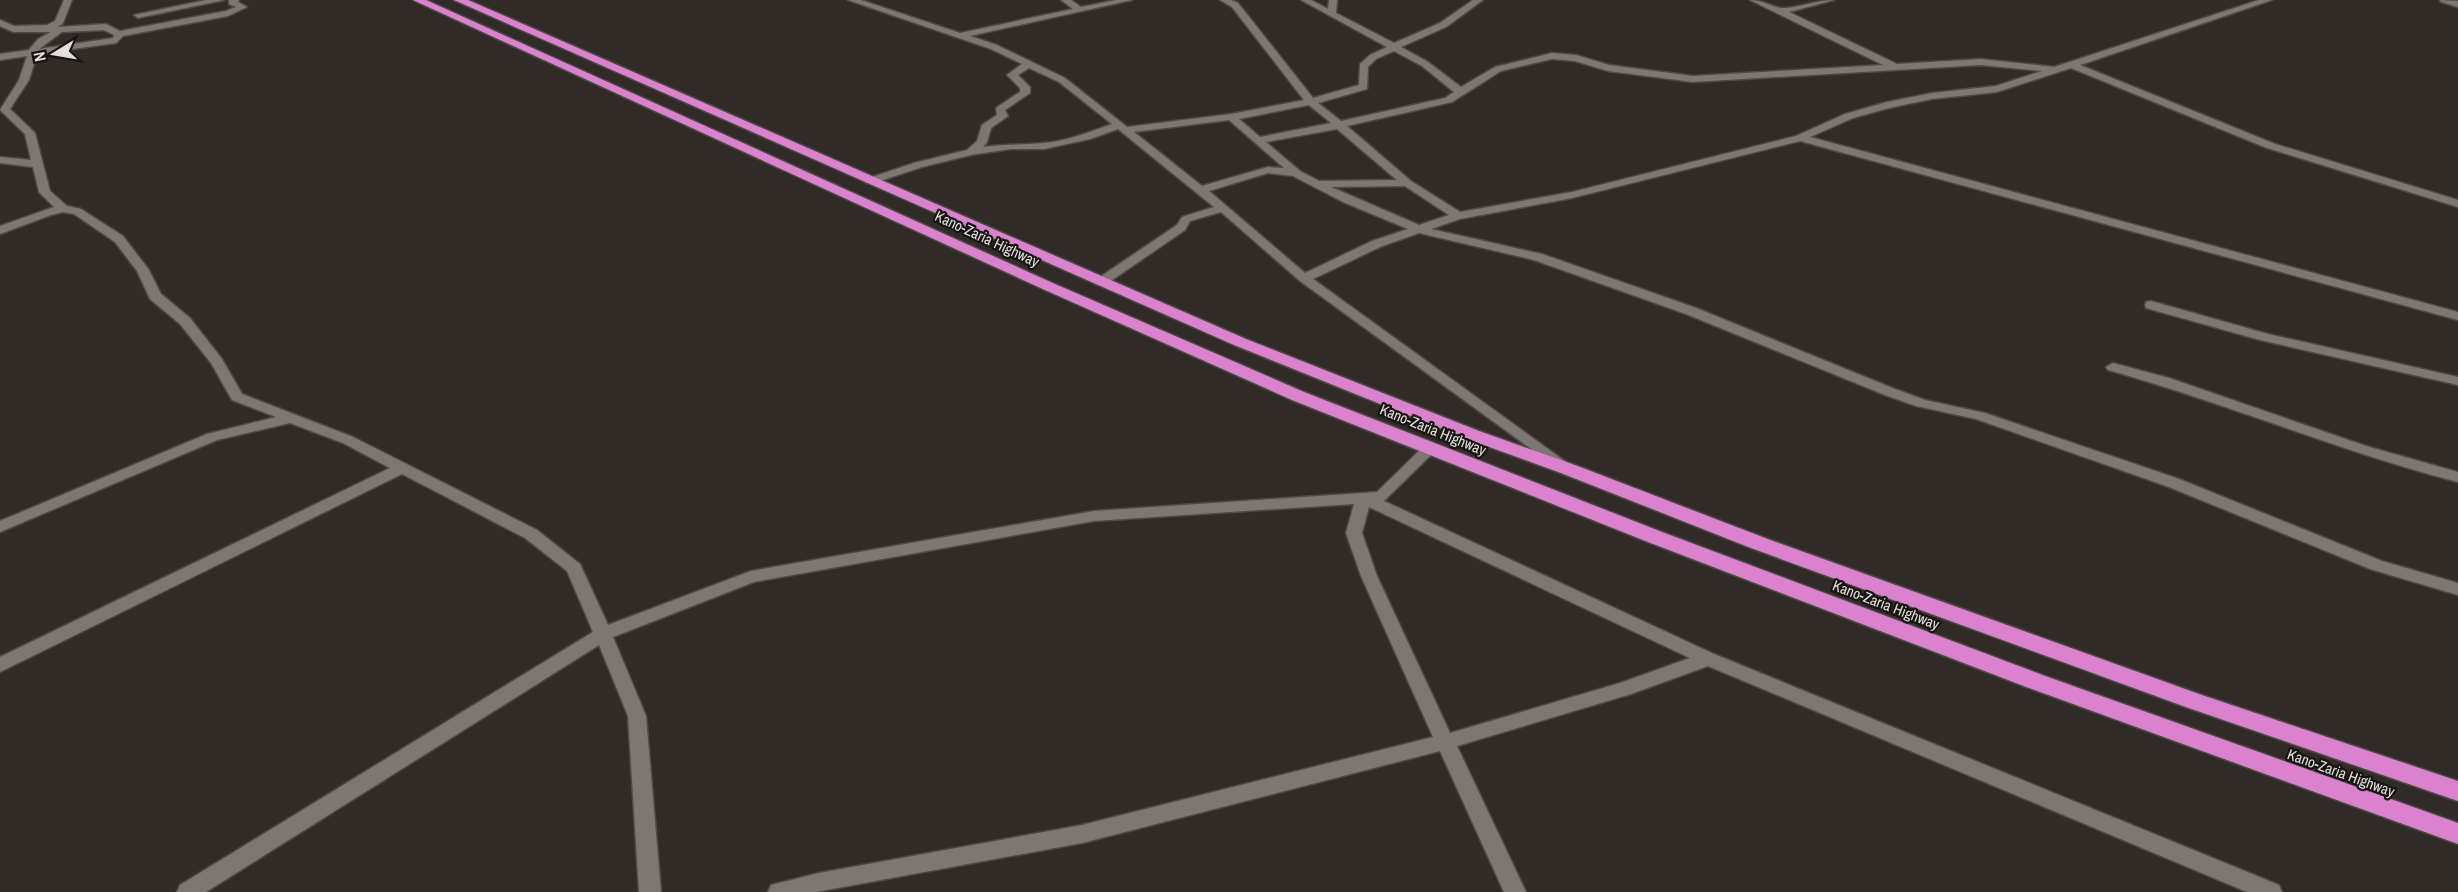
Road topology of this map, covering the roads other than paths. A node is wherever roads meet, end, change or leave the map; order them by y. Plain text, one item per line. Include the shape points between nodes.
1 (68, 0) edge
2 (220, 0) edge
3 (235, 0) edge
4 (418, 0) edge
5 (459, 0) edge
6 (1065, 0) edge
7 (1128, 0) edge
8 (1224, 0) edge
9 (1305, 0) edge
10 (1333, 0) edge
11 (1479, 0) edge
12 (1754, 0) edge
13 (1830, 0) edge
14 (2268, 0) edge
15 (2444, 0) edge
16 (861, 1) edge
17 (2458, 4) edge
18 (1080, 10) junction
19 (1781, 11) junction
20 (138, 15) dead end
21 (1332, 15) junction
22 (0, 23) edge
23 (53, 29) junction
24 (119, 34) junction
25 (960, 36) junction
26 (1394, 47) junction
27 (33, 52) junction
28 (0, 57) edge
29 (1029, 64) junction
30 (2070, 64) junction
31 (1897, 69) junction
32 (2053, 70) junction
33 (1461, 92) junction
34 (1311, 102) junction
35 (1232, 117) junction
36 (1339, 126) junction
37 (1123, 128) junction
38 (1800, 138) junction
39 (1259, 140) junction
40 (970, 152) junction
41 (0, 160) edge
42 (38, 164) junction
43 (1296, 173) junction
44 (870, 181) junction
45 (1407, 183) junction
46 (1317, 184) junction
47 (1201, 190) junction
48 (2458, 204) edge
49 (1223, 208) junction
50 (63, 209) junction
51 (1458, 216) junction
52 (0, 230) edge
53 (1420, 230) junction
54 (1304, 278) junction
55 (1101, 282) junction
56 (2151, 305) dead end
57 (2458, 316) edge
58 (2112, 367) dead end
59 (2458, 381) edge
60 (292, 418) junction
61 (1430, 448) junction
62 (402, 468) junction
63 (1568, 469) junction
64 (2458, 477) edge
65 (1363, 498) junction
66 (0, 527) edge
67 (2458, 589) edge
68 (603, 634) junction
69 (1708, 659) junction
70 (0, 665) edge
71 (1445, 742) junction
72 (2458, 791) edge
73 (2458, 834) edge
74 (188, 892) edge
75 (650, 892) edge
76 (779, 892) edge
77 (1515, 892) edge
78 (2271, 892) edge

1 - 23 street
2 - 20 street
3 - 24 street via 232,2 243,7
4 - 61 highway, Kano-Zaria Highway via 1050,287 1298,396
5 - 44 highway, Kano-Zaria Highway
6 - 18 street
7 - 18 street
8 - 34 street via 1235,5
9 - 21 street
10 - 21 street
11 - 26 street via 1443,25
12 - 19 street
13 - 19 street
14 - 30 street
15 - 17 street
16 - 25 street
18 - 25 street
19 - 31 street
21 - 26 street
22 - 23 street via 13,29
23 - 24 street via 106,27
23 - 27 street via 58,32 41,41
24 - 27 street via 116,40
25 - 29 street
26 - 33 street via 1418,59
26 - 34 street via 1363,66 1364,87
27 - 28 street
27 - 42 street via 24,80 5,110 30,133
29 - 37 street via 1062,80
29 - 40 street via 1012,75 1025,87 1025,93 1000,110 1003,116 986,127 982,142
30 - 32 street
30 - 48 street via 2271,146
31 - 32 street via 1980,62
31 - 33 street via 1693,79 1552,56 1497,69
32 - 38 street via 1997,89 1887,105 1849,116
33 - 36 street via 1448,100
34 - 35 street
34 - 36 street
35 - 37 street
35 - 39 street
36 - 39 street
36 - 45 street
37 - 40 street via 1044,146
37 - 47 street
38 - 51 street via 1582,193
38 - 57 street
39 - 43 street
40 - 44 street
41 - 42 street
42 - 50 street via 45,192
43 - 46 street
43 - 47 street via 1268,170
44 - 55 highway, Kano-Zaria Highway
45 - 46 street
45 - 51 street
46 - 53 street
47 - 49 street
49 - 54 street
49 - 55 street via 1186,219 1181,227
50 - 52 street
50 - 60 street via 76,211 119,239 155,296 185,321 217,362 237,397
51 - 53 street
53 - 54 street via 1365,249
53 - 67 street via 1538,257 1594,276 1691,310 1890,392 1980,416 2175,483 2376,566
54 - 63 street
55 - 63 highway, Kano-Zaria Highway via 1240,342
56 - 59 street via 2265,338
58 - 64 street
60 - 62 street via 348,440
60 - 66 street via 212,437
61 - 65 street via 1381,496
61 - 73 highway, Kano-Zaria Highway via 2037,682
62 - 68 street via 531,534 574,568
62 - 70 street
63 - 72 highway, Kano-Zaria Highway via 1780,551 2191,700
65 - 68 street via 1094,516 751,577
65 - 69 street
65 - 71 street via 1354,533 1369,576
68 - 74 street
68 - 75 street via 637,716
69 - 71 street via 1624,689
69 - 78 street
71 - 76 street via 1082,834
71 - 77 street

